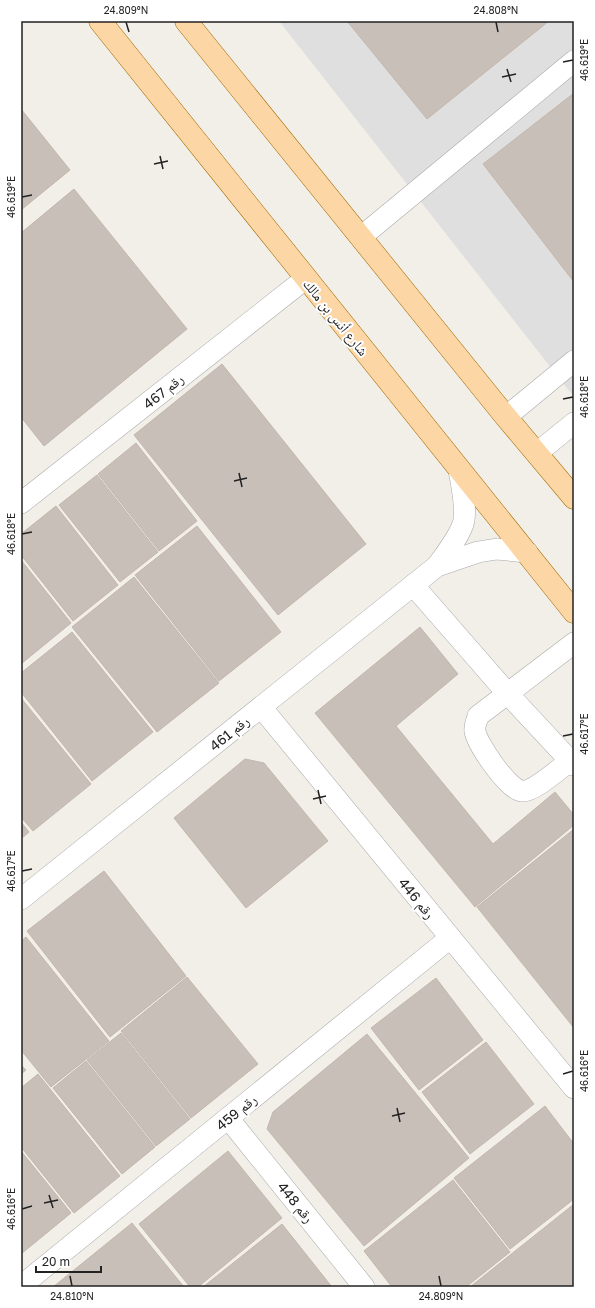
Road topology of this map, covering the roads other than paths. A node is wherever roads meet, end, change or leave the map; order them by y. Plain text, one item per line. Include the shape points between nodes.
1 (100, 21) edge
2 (186, 21) edge
3 (574, 61) edge
4 (361, 237) junction
5 (305, 278) junction
6 (574, 361) edge
7 (506, 417) junction
8 (574, 423) edge
9 (537, 453) junction
10 (459, 470) junction
11 (574, 498) edge
12 (22, 499) edge
13 (527, 552) junction
14 (437, 566) junction
15 (413, 585) junction
16 (574, 612) edge
17 (574, 643) edge
18 (508, 694) junction
19 (261, 707) junction
20 (572, 763) edge
21 (21, 899) edge
22 (450, 938) junction
23 (574, 1088) edge
24 (228, 1118) junction
25 (21, 1286) edge
26 (364, 1287) edge

1 - 5 main road, شارع أنس بن مالك
2 - 4 main road
3 - 4 street
4 - 7 main road
5 - 10 main road, شارع أنس بن مالك
5 - 12 street, رقم 467
6 - 7 street
7 - 9 main road
8 - 9 street
9 - 11 main road
10 - 13 main road, شارع أنس بن مالك
10 - 14 street via 464,499 464,522
13 - 14 street via 497,549 478,552
13 - 16 main road, شارع أنس بن مالك
14 - 15 street, رقم 461
15 - 18 street
15 - 19 street, رقم 461
17 - 18 street
18 - 20 street
18 - 20 street via 478,716 474,729 478,743 510,785 521,791 532,789
19 - 21 street, رقم 461
19 - 22 street, رقم 446
22 - 23 street, رقم 446
22 - 24 street, رقم 459
24 - 25 street, رقم 459
24 - 26 street, رقم 448

